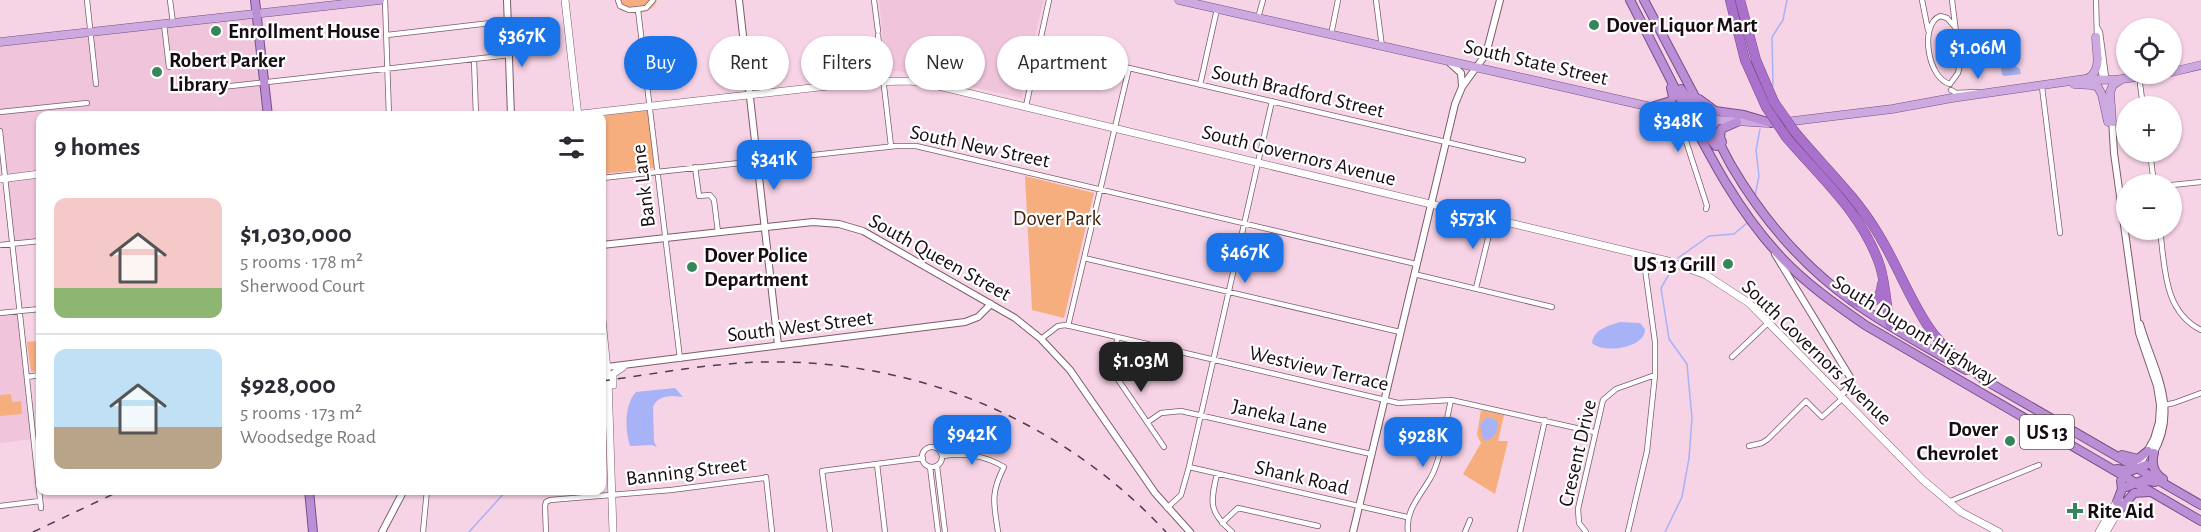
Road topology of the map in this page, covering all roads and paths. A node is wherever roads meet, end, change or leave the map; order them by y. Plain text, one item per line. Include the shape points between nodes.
1 (87, 0) edge
2 (170, 0) edge
3 (255, 0) edge
4 (380, 0) edge
5 (385, 0) edge
6 (507, 0) edge
7 (565, 0) edge
8 (618, 0) edge
9 (653, 0) edge
10 (740, 0) edge
11 (874, 0) edge
12 (1049, 0) edge
13 (1179, 0) edge
14 (1263, 0) edge
15 (1338, 0) edge
16 (1376, 0) edge
17 (1500, 0) edge
18 (1630, 0) edge
19 (1644, 0) edge
20 (1730, 0) edge
21 (1740, 0) edge
22 (1922, 0) edge
23 (2096, 0) edge
24 (1952, 2) edge
25 (1217, 9) junction
26 (638, 10) junction
27 (257, 13) junction
28 (1943, 16) junction
29 (1258, 18) junction
30 (508, 21) junction
31 (169, 24) junction
32 (1955, 27) junction
33 (2097, 27) junction
34 (1928, 31) junction
35 (91, 32) junction
36 (387, 35) junction
37 (878, 36) edge
38 (1041, 36) edge
39 (1331, 36) junction
40 (2096, 37) junction
41 (0, 42) edge
42 (1382, 47) junction
43 (510, 55) junction
44 (1657, 55) junction
45 (474, 60) junction
46 (1447, 61) junction
47 (2199, 66) edge
48 (169, 67) dead end
49 (1477, 67) junction
50 (2182, 67) edge
51 (1129, 68) joint
52 (388, 69) junction
53 (2182, 70) edge
54 (2116, 76) edge
55 (2116, 77) edge
56 (2105, 78) junction
57 (2085, 80) junction
58 (893, 81) edge
59 (264, 82) junction
60 (2064, 83) junction
61 (2116, 83) edge
62 (96, 84) dead end
63 (2140, 84) dead end
64 (1200, 85) junction
65 (2042, 87) junction
66 (213, 88) dead end
67 (1462, 88) junction
68 (801, 90) edge
69 (885, 90) edge
70 (1030, 90) edge
71 (1691, 90) junction
72 (1951, 90) junction
73 (750, 95) junction
74 (2142, 96) edge
75 (1272, 101) junction
76 (87, 103) dead end
77 (1770, 104) junction
78 (649, 106) junction
79 (1026, 106) junction
80 (1652, 107) junction
81 (1662, 109) junction
82 (267, 111) edge
83 (389, 111) edge
84 (476, 111) edge
85 (511, 111) edge
86 (578, 111) edge
87 (606, 111) edge
88 (0, 112) edge
89 (1688, 114) junction
90 (1706, 118) junction
91 (1737, 122) junction
92 (2110, 122) junction
93 (1771, 123) junction
94 (1115, 127) junction
95 (0, 131) edge
96 (1790, 134) junction
97 (1446, 141) junction
98 (1702, 141) junction
99 (891, 146) junction
100 (758, 160) junction
101 (1523, 160) dead end
102 (1259, 163) junction
103 (1731, 165) junction
104 (695, 167) junction
105 (658, 171) junction
106 (2119, 174) edge
107 (36, 175) edge
108 (606, 178) edge
109 (3, 179) edge
110 (2201, 182) edge
111 (2182, 184) edge
112 (1100, 190) junction
113 (1746, 190) junction
114 (1431, 204) junction
115 (1706, 209) dead end
116 (1492, 218) junction
117 (1245, 224) junction
118 (765, 226) junction
119 (718, 232) junction
120 (2060, 233) dead end
121 (666, 237) junction
122 (2128, 240) edge
123 (2161, 240) edge
124 (36, 241) edge
125 (1766, 241) junction
126 (12, 244) junction
127 (606, 244) edge
128 (0, 245) edge
129 (1643, 254) junction
130 (1084, 258) junction
131 (1416, 264) junction
132 (1882, 273) junction
133 (1414, 274) junction
134 (1476, 288) junction
135 (1814, 288) junction
136 (1229, 292) junction
137 (1801, 296) junction
138 (1852, 301) junction
139 (991, 304) junction
140 (1552, 307) dead end
141 (36, 309) edge
142 (20, 311) junction
143 (0, 313) edge
144 (1769, 322) junction
145 (1890, 325) junction
146 (1068, 326) junction
147 (2201, 330) edge
148 (1400, 332) junction
149 (1118, 338) junction
150 (1041, 339) junction
151 (1893, 343) junction
152 (778, 345) junction
153 (1732, 357) dead end
154 (606, 359) edge
155 (680, 359) junction
156 (1213, 360) junction
157 (623, 367) junction
158 (607, 368) junction
159 (1655, 375) junction
160 (36, 376) edge
161 (27, 377) junction
162 (1988, 382) junction
163 (2201, 393) edge
164 (1842, 396) junction
165 (1384, 400) junction
166 (1451, 400) junction
167 (2162, 405) junction
168 (1201, 415) junction
169 (1545, 420) junction
170 (609, 421) junction
171 (1148, 422) junction
172 (1594, 432) junction
173 (34, 442) joint
174 (1749, 446) dead end
175 (1164, 447) dead end
176 (2109, 452) junction
177 (2151, 452) junction
178 (1371, 454) junction
179 (2087, 455) junction
180 (942, 456) junction
181 (923, 458) junction
182 (36, 462) edge
183 (877, 464) junction
184 (2039, 465) dead end
185 (2103, 465) junction
186 (930, 466) junction
187 (937, 466) junction
188 (1189, 467) junction
189 (2142, 468) junction
190 (1217, 474) junction
191 (2131, 483) junction
192 (2153, 493) junction
193 (39, 495) edge
194 (309, 495) edge
195 (401, 495) edge
196 (427, 495) edge
197 (612, 496) junction
198 (40, 501) junction
199 (1948, 502) junction
200 (2119, 505) junction
201 (2201, 505) edge
202 (0, 506) edge
203 (1359, 507) junction
204 (41, 508) dead end
205 (1167, 508) junction
206 (1407, 517) junction
207 (1470, 520) dead end
208 (2201, 521) edge
209 (1222, 523) junction
210 (1318, 526) dead end
211 (1994, 531) edge
212 (313, 532) edge
213 (382, 532) edge
214 (423, 532) edge
215 (546, 532) edge
216 (613, 532) edge
217 (772, 532) edge
218 (830, 532) edge
219 (885, 532) edge
220 (938, 532) edge
221 (945, 532) edge
222 (998, 532) edge
223 (1190, 532) edge
224 (1232, 532) edge
225 (1353, 532) edge
226 (1408, 532) edge
227 (1465, 532) edge
228 (1520, 532) edge
229 (1586, 532) edge
230 (1628, 532) edge
231 (2099, 532) edge
232 (2106, 532) edge

1 - 35 street
2 - 31 street
3 - 27 highway
4 - 27 main road
5 - 36 street
6 - 30 street
7 - 86 main road
8 - 26 street via 622,8
9 - 26 street via 648,7
10 - 73 street
11 - 37 street
12 - 38 street
13 - 25 main road, South State Street
14 - 29 street
15 - 39 street
16 - 42 street
17 - 49 street via 1486,54
18 - 44 highway, South Dupont Highway / US 13
18 - 90 highway via 1680,89
19 - 71 highway, South Dupont Highway / US 13
20 - 77 highway via 1745,60
21 - 77 highway
22 - 34 street
23 - 33 street
24 - 28 street via 1951,13
24 - 32 street
25 - 29 main road, South State Street
25 - 64 street
26 - 78 street, Bank Lane
27 - 31 main road
27 - 59 highway
28 - 32 street
28 - 34 street via 1933,20
29 - 39 main road, South State Street
30 - 36 street
30 - 43 street
31 - 35 main road
31 - 48 street
32 - 72 street via 1960,68
33 - 40 street
33 - 56 street
34 - 72 street via 1934,70
35 - 41 main road
35 - 62 street
36 - 52 street
39 - 42 main road, South State Street
40 - 56 street
40 - 57 main road via 2098,67
42 - 46 main road, South State Street
43 - 45 street
43 - 85 street
44 - 80 highway via 1673,97 1670,102
44 - 89 highway, South Dupont Highway / US 13
45 - 52 street
45 - 84 street
46 - 49 main road, South State Street
46 - 67 street via 1461,73
47 - 50 main road
47 - 53 main road
49 - 67 street
49 - 80 main road, South State Street
51 - 64 street, South Bradford Street
51 - 94 street
52 - 59 street
52 - 83 street
54 - 56 main road, South State Street
55 - 56 main road, South State Street
56 - 57 main road, South State Street
56 - 92 street
57 - 60 main road, South State Street
58 - 79 main road, South Governors Avenue via 926,83
59 - 66 street
59 - 82 highway
60 - 65 main road, South State Street
60 - 92 main road via 2098,87
61 - 92 main road via 2110,92
63 - 74 street
64 - 75 street, South Bradford Street
65 - 72 main road, South State Street via 1998,92
65 - 120 street
67 - 97 street
68 - 73 main road, South Governors Avenue
69 - 99 street
70 - 79 street
71 - 90 highway, South Dupont Highway / US 13
71 - 93 highway via 1715,111
72 - 93 main road, South State Street via 1892,109
73 - 78 main road, South Governors Avenue
73 - 100 street
75 - 97 street, South Bradford Street
75 - 102 street
76 - 88 street
77 - 96 highway, bridge
78 - 87 main road, South Governors Avenue
78 - 105 street, Bank Lane
79 - 94 main road, South Governors Avenue
80 - 81 main road, South State Street
80 - 115 street via 1666,126 1685,138
81 - 89 main road, South State Street
81 - 98 highway
89 - 90 main road, South State Street
89 - 98 highway, South Dupont Highway / US 13
89 - 103 highway
90 - 91 main road, South State Street
90 - 103 highway, South Dupont Highway / US 13
91 - 93 main road, South State Street
91 - 113 highway via 1724,127 1720,137
92 - 106 street
94 - 102 main road, South Governors Avenue
94 - 112 street
95 - 109 street
96 - 132 highway via 1860,224
96 - 162 highway via 1870,220 1935,336
97 - 101 street, South Bradford Street
97 - 114 street
98 - 125 highway, South Dupont Highway / US 13 via 1739,205
99 - 100 street, South New Street
99 - 112 street, South New Street via 916,146
100 - 104 street, South New Street
100 - 118 street
102 - 114 main road, South Governors Avenue
102 - 117 street
103 - 113 highway, South Dupont Highway / US 13
104 - 105 street, South New Street
104 - 119 street via 699,196 710,195 714,200
105 - 108 street, South New Street
105 - 121 street, Bank Lane
107 - 109 main road
109 - 126 street
110 - 111 street
112 - 117 street, South New Street
112 - 130 street
113 - 138 highway, South Dupont Highway / US 13 via 1796,252
114 - 116 main road, South Governors Avenue
114 - 131 street
116 - 129 main road, South Governors Avenue
116 - 134 street
117 - 131 street, South New Street
117 - 136 street
118 - 119 street, South Queen Street
118 - 139 street, South Queen Street via 813,222 853,227
118 - 152 street
119 - 121 street, South Queen Street
121 - 127 street, South Queen Street
121 - 155 street, Bank Lane
122 - 167 street via 2140,341
123 - 147 street via 2172,301 2184,318
124 - 126 street
125 - 135 highway, South Dupont Highway / US 13
125 - 137 street
126 - 128 street
126 - 142 street
129 - 144 main road, South Governors Avenue via 1706,275 1729,288
129 - 159 street via 1655,342
130 - 136 street
130 - 146 street
131 - 133 street
132 - 138 highway via 1881,291 1875,302 1863,305
132 - 145 highway
133 - 134 street
133 - 148 street
134 - 140 street
135 - 137 street via 1804,286
135 - 151 highway, South Dupont Highway / US 13
136 - 148 street
136 - 156 street
137 - 164 street via 1852,381
138 - 145 highway, South Dupont Highway / US 13
139 - 150 street, South Queen Street
139 - 152 street, South West Street via 978,317 965,322
141 - 142 street
142 - 143 street
142 - 161 street
144 - 153 street
144 - 164 main road, South Governors Avenue
145 - 151 highway
145 - 162 highway, South Dupont Highway / US 13
146 - 149 street, Westview Terrace
146 - 150 street via 1058,326
148 - 165 street
149 - 156 street, Westview Terrace
149 - 171 street via 1113,368
150 - 205 street, South Queen Street via 1070,370
151 - 179 highway, South Dupont Highway / US 13
152 - 155 street, South West Street
154 - 158 main road
155 - 157 street, South West Street
156 - 165 street, Westview Terrace
156 - 168 street
157 - 158 street, South West Street
157 - 170 main road via 613,375
158 - 170 main road
159 - 172 street, Cresent Drive via 1611,392 1603,400
159 - 230 street via 1647,451
160 - 161 street
161 - 173 street
162 - 176 highway, South Dupont Highway / US 13
163 - 167 street
164 - 174 street via 1822,417 1806,401 1768,439
164 - 199 main road, South Governors Avenue
165 - 166 street, Westview Terrace via 1411,404
165 - 178 street
166 - 169 street, Westview Terrace
166 - 206 street via 1433,475
167 - 177 street
168 - 171 street, Janeka Lane via 1174,410
168 - 178 street, Janeka Lane
168 - 188 street
169 - 172 street, Westview Terrace
169 - 228 street
170 - 197 main road
171 - 175 street
172 - 229 street, Cresent Drive via 1578,509 1579,523
173 - 182 street
176 - 177 highway via 2135,459
176 - 189 highway, South Dupont Highway / US 13
177 - 189 street
177 - 201 highway via 2153,467 2160,477
178 - 203 street
179 - 185 highway, South Dupont Highway / US 13
179 - 189 highway via 2122,471
180 - 181 street via 938,449 931,448
180 - 187 street
180 - 222 street via 974,455 1004,467 993,496
181 - 183 street
181 - 186 street
183 - 218 street via 822,471
183 - 219 street
184 - 199 street
185 - 191 highway, South Dupont Highway / US 13
185 - 200 highway via 2121,481
186 - 187 street
186 - 220 street
187 - 221 street
188 - 190 street, Shank Road
188 - 205 street via 1181,495
189 - 191 main road
189 - 201 highway, South Dupont Highway / US 13
190 - 203 street, Shank Road
190 - 209 street via 1212,503
191 - 192 highway, South Dupont Highway / US 13
191 - 200 main road
191 - 201 highway via 2152,481
192 - 200 highway via 2135,492
192 - 208 highway, South Dupont Highway / US 13
193 - 198 street
194 - 212 highway
195 - 213 street
196 - 214 street
197 - 215 street, Banning Street via 546,502
197 - 216 main road
197 - 217 street, Banning Street via 765,477
198 - 202 street
198 - 204 street
199 - 211 main road, South Governors Avenue
200 - 231 main road
200 - 232 main road
203 - 206 street, Shank Road
203 - 225 street
205 - 223 street, South Queen Street
206 - 226 street
207 - 227 street
209 - 210 street via 1238,508
209 - 224 street

